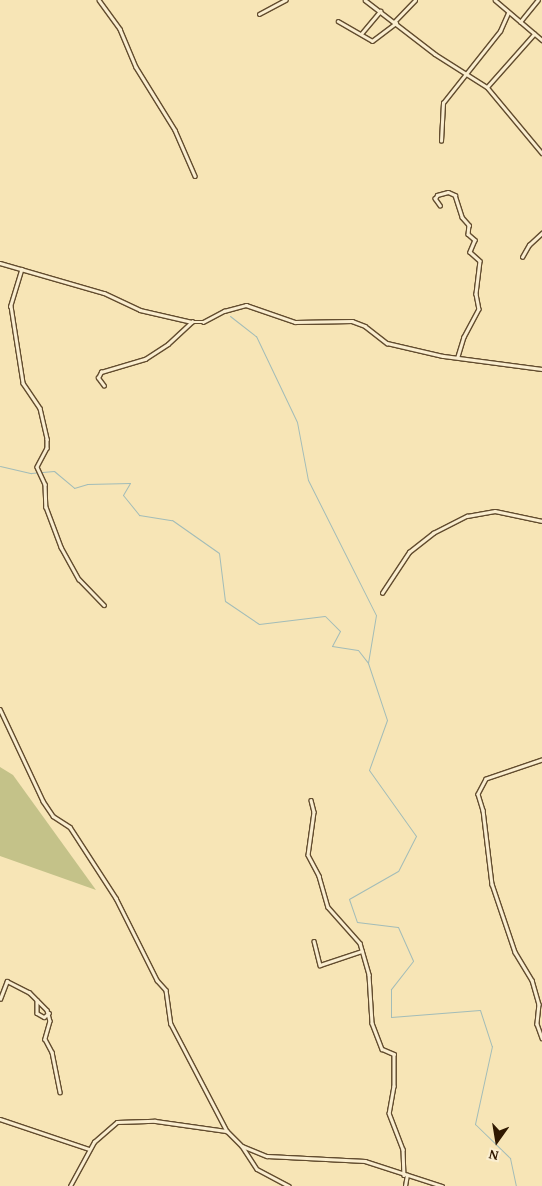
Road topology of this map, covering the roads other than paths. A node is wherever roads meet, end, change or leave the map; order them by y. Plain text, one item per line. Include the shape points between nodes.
1 (98, 0) edge
2 (285, 0) edge
3 (365, 0) edge
4 (415, 0) edge
5 (538, 0) edge
6 (497, 1) edge
7 (380, 11) junction
8 (508, 13) junction
9 (259, 14) dead end
10 (338, 21) dead end
11 (520, 22) junction
12 (395, 23) junction
13 (361, 34) junction
14 (534, 34) junction
15 (542, 40) edge
16 (466, 73) junction
17 (487, 87) junction
18 (441, 141) dead end
19 (542, 153) edge
20 (195, 176) dead end
21 (440, 206) dead end
22 (542, 233) edge
23 (522, 257) dead end
24 (0, 262) edge
25 (22, 269) junction
26 (192, 322) junction
27 (458, 358) junction
28 (542, 369) edge
29 (104, 386) dead end
30 (542, 521) edge
31 (382, 593) dead end
32 (104, 605) dead end
33 (0, 709) edge
34 (542, 760) edge
35 (311, 800) dead end
36 (314, 941) dead end
37 (362, 951) junction
38 (0, 999) edge
39 (37, 1000) junction
40 (49, 1013) junction
41 (542, 1038) edge
42 (60, 1092) dead end
43 (0, 1119) edge
44 (227, 1132) junction
45 (242, 1146) junction
46 (89, 1149) junction
47 (405, 1175) junction
48 (70, 1186) edge
49 (289, 1186) edge
50 (405, 1186) edge
51 (442, 1186) edge

1 - 20 street via 120,29 136,67 175,130
2 - 9 street
3 - 7 street
4 - 12 street
5 - 11 street
6 - 8 street
7 - 12 street
7 - 13 street
8 - 11 street
8 - 16 street via 504,25
10 - 13 street
11 - 14 street
12 - 13 street via 372,41
12 - 16 street
14 - 15 street
14 - 17 street
16 - 17 street
16 - 18 street via 443,102
17 - 19 street
21 - 27 street via 435,199 437,195 448,192 455,195 469,225 468,234 475,240 470,252 480,261 476,294 479,309
22 - 23 street via 532,241
24 - 25 street
25 - 26 street via 104,294 140,310
25 - 32 street via 11,306 24,383 40,408 47,438 47,448 38,467 44,484 46,507 61,547 79,579
26 - 27 street via 204,322 224,311 246,305 295,322 352,321 365,326 387,343
26 - 29 street via 145,359 101,372 98,378
27 - 28 street
30 - 31 street via 495,511 466,516 433,533 409,552
33 - 44 street via 43,802 53,816 70,827 116,898 157,980 166,990 172,1026
34 - 41 street via 486,779 478,794 492,884 516,952 532,980 539,1004 538,1024
35 - 37 street via 314,812 308,855 321,880 327,905 358,939
36 - 37 street via 320,965
37 - 47 street via 369,975 372,1023 380,1045 394,1054 389,1113 403,1150
38 - 39 street via 7,981
39 - 40 street
39 - 40 street via 36,1014 44,1017
40 - 42 street via 50,1026 45,1036 52,1052
43 - 46 street
44 - 45 street
44 - 46 street via 162,1121 119,1122 101,1133
45 - 47 street via 275,1157 365,1160
45 - 49 street via 257,1168
46 - 48 street
47 - 50 street
47 - 51 street

